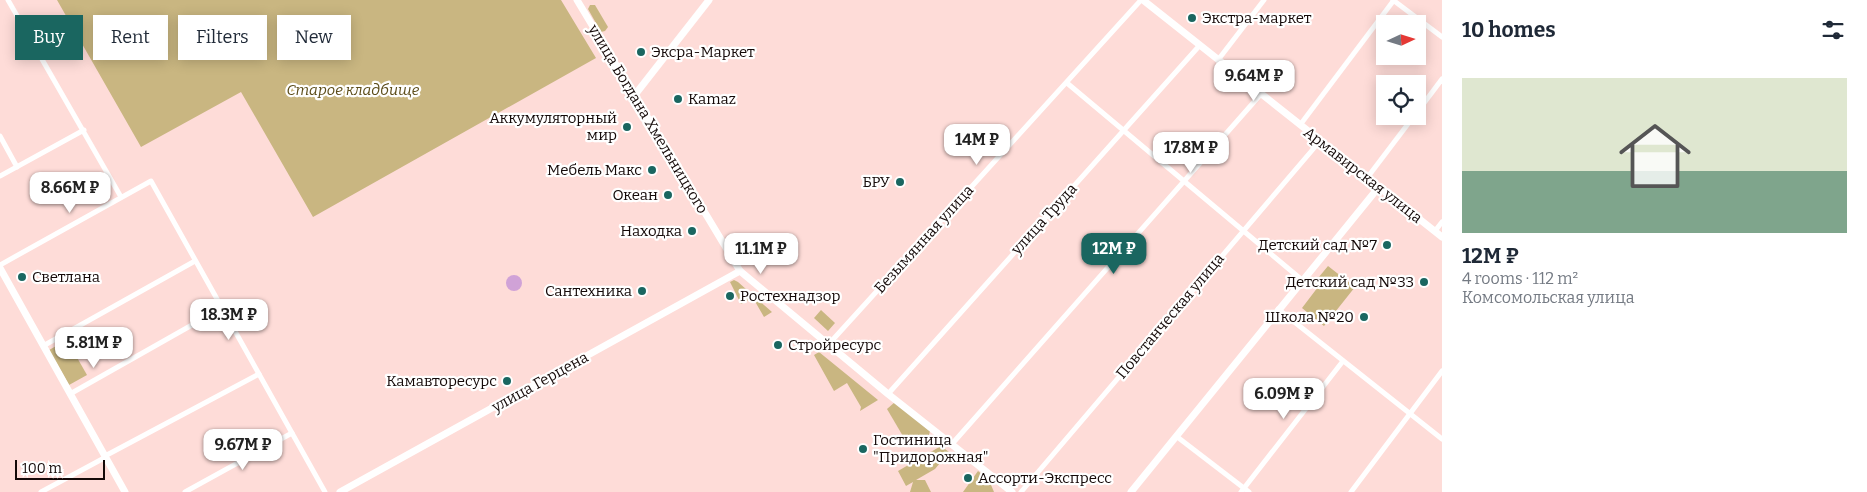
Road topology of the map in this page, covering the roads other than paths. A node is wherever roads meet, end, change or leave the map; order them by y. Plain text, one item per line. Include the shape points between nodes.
1 (8, 0) edge
2 (577, 0) edge
3 (709, 0) edge
4 (1142, 0) edge
5 (1264, 0) edge
6 (1394, 0) edge
7 (1442, 37) edge
8 (1200, 45) junction
9 (1218, 60) junction
10 (1442, 79) edge
11 (1067, 83) junction
12 (1261, 94) junction
13 (634, 96) junction
14 (1426, 101) edge
15 (1300, 124) junction
16 (1407, 125) edge
17 (84, 130) junction
18 (1124, 130) junction
19 (0, 136) edge
20 (1320, 140) junction
21 (17, 167) junction
22 (0, 176) edge
23 (1367, 178) junction
24 (1184, 181) junction
25 (1378, 188) junction
26 (121, 198) junction
27 (1442, 222) edge
28 (1243, 231) junction
29 (1435, 231) junction
30 (1442, 237) edge
31 (196, 261) junction
32 (0, 267) edge
33 (740, 271) junction
34 (1302, 280) junction
35 (222, 308) junction
36 (1278, 309) junction
37 (828, 345) junction
38 (44, 346) junction
39 (1343, 361) junction
40 (1442, 371) edge
41 (259, 374) junction
42 (70, 394) junction
43 (888, 394) junction
44 (1410, 414) junction
45 (292, 433) junction
46 (1176, 436) junction
47 (1442, 439) edge
48 (952, 444) junction
49 (105, 457) junction
50 (1245, 491) edge
51 (41, 492) edge
52 (125, 492) edge
53 (184, 492) edge
54 (325, 492) edge
55 (340, 492) edge
56 (1012, 492) edge
57 (1021, 492) edge
58 (1131, 492) edge
59 (1351, 492) edge

1 - 17 street
2 - 13 street, улица Богдана Хмельницкого
3 - 13 street
4 - 8 street, Армавирская улица
4 - 11 street, Безымянная улица
5 - 9 street
6 - 7 street
6 - 15 street
8 - 9 street, Армавирская улица
8 - 18 street, улица Труда
9 - 12 street, Армавирская улица
10 - 14 street
11 - 18 street
11 - 37 street, Безымянная улица
12 - 15 street, Армавирская улица
12 - 24 street
13 - 33 street, улица Богдана Хмельницкого
15 - 20 street, Армавирская улица
16 - 23 street
17 - 21 street
17 - 26 street
18 - 24 street
18 - 43 street, улица Труда
19 - 21 street
20 - 23 street, Армавирская улица
20 - 28 street, Повстанческая улица
21 - 22 street
23 - 25 street, Армавирская улица
24 - 28 street
24 - 48 street
25 - 29 street, Армавирская улица
25 - 34 street
26 - 31 street via 151,181
26 - 32 street
27 - 29 street
28 - 34 street
28 - 57 street, Повстанческая улица
29 - 30 street, Армавирская улица
31 - 35 street
31 - 38 street
32 - 38 street
33 - 37 street, улица Богдана Хмельницкого
33 - 55 street, улица Герцена
34 - 36 street
35 - 41 street
35 - 42 street
36 - 39 street
36 - 46 street
37 - 43 street, улица Богдана Хмельницкого
38 - 42 street
39 - 44 street
39 - 50 street
40 - 44 street
41 - 45 street
41 - 49 street
42 - 49 street
43 - 48 street, улица Богдана Хмельницкого
44 - 47 street
44 - 59 street
45 - 53 street
45 - 54 street
46 - 50 street
46 - 58 street
48 - 56 street, улица Богдана Хмельницкого
49 - 51 street
49 - 52 street

